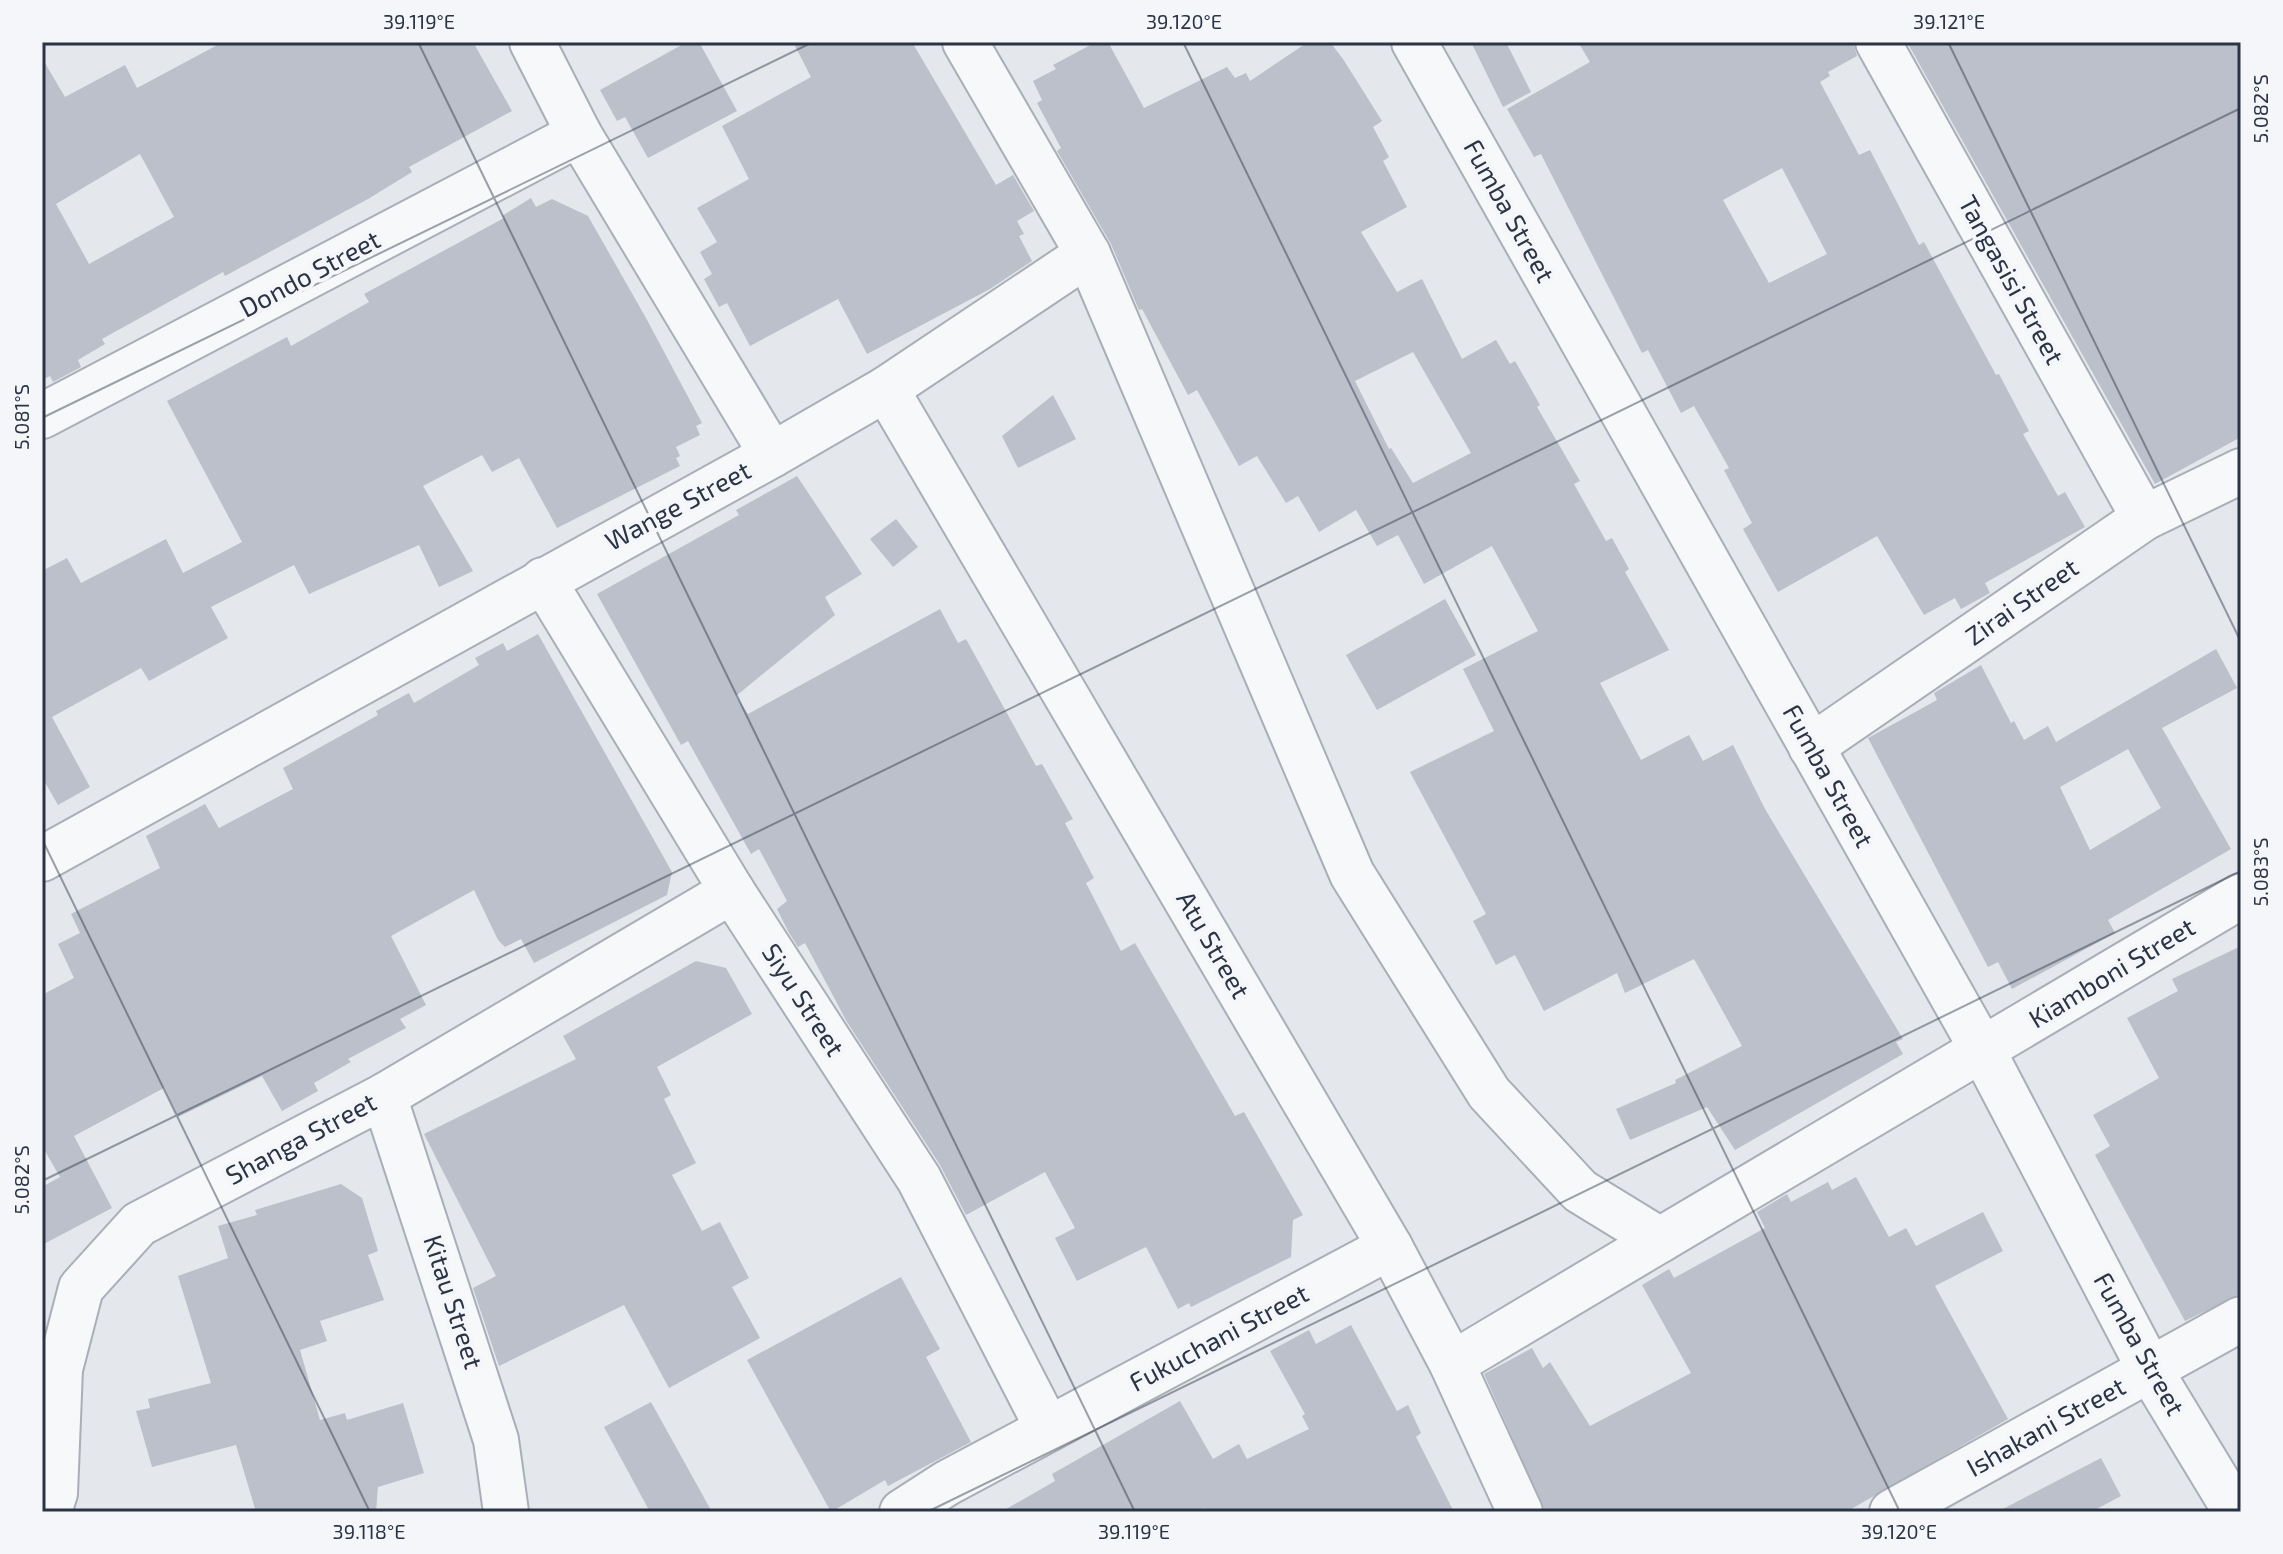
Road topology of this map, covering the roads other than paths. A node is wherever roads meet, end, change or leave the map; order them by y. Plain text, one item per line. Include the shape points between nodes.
1 (532, 42) edge
2 (965, 42) edge
3 (1414, 42) edge
4 (1878, 42) edge
5 (579, 134) junction
6 (1088, 254) junction
7 (886, 389) junction
8 (42, 416) edge
9 (772, 455) junction
10 (2241, 471) edge
11 (2144, 518) junction
12 (543, 580) junction
13 (1811, 747) junction
14 (42, 859) edge
15 (732, 891) junction
16 (2241, 896) edge
17 (1982, 1049) junction
18 (384, 1096) junction
19 (1660, 1240) junction
20 (1390, 1247) junction
21 (2241, 1319) edge
22 (1452, 1364) junction
23 (2150, 1370) junction
24 (1048, 1429) junction
25 (49, 1498) edge
26 (506, 1512) edge
27 (902, 1512) edge
28 (1520, 1512) edge
29 (1892, 1512) edge
30 (2236, 1512) edge

1 - 5 street
2 - 6 street
3 - 13 street, Fumba Street
4 - 11 street, Tangasisi Street
5 - 8 street, Dondo Street
5 - 9 street
6 - 7 street, Wange Street
6 - 19 street via 1352,874 1489,1093 1580,1191
7 - 9 street, Wange Street
7 - 20 street, Atu Street
9 - 12 street, Wange Street
10 - 11 street, Zirai Street
11 - 13 street, Zirai Street
12 - 14 street, Wange Street
12 - 15 street, Siyu Street
13 - 17 street, Fumba Street
15 - 18 street, Shanga Street
15 - 24 street, Siyu Street via 919,1179
16 - 17 street, Kiamboni Street
17 - 19 street, Kiamboni Street
17 - 23 street, Fumba Street
18 - 25 street, Shanga Street via 139,1224 81,1288 60,1369
18 - 26 street, Kitau Street via 496,1440
19 - 22 street, Kiamboni Street
20 - 22 street, Atu Street
20 - 24 street, Fukuchani Street
21 - 23 street, Ishakani Street
22 - 28 street, Atu Street
23 - 29 street, Ishakani Street
23 - 30 street, Fumba Street
24 - 27 street, Fukuchani Street

